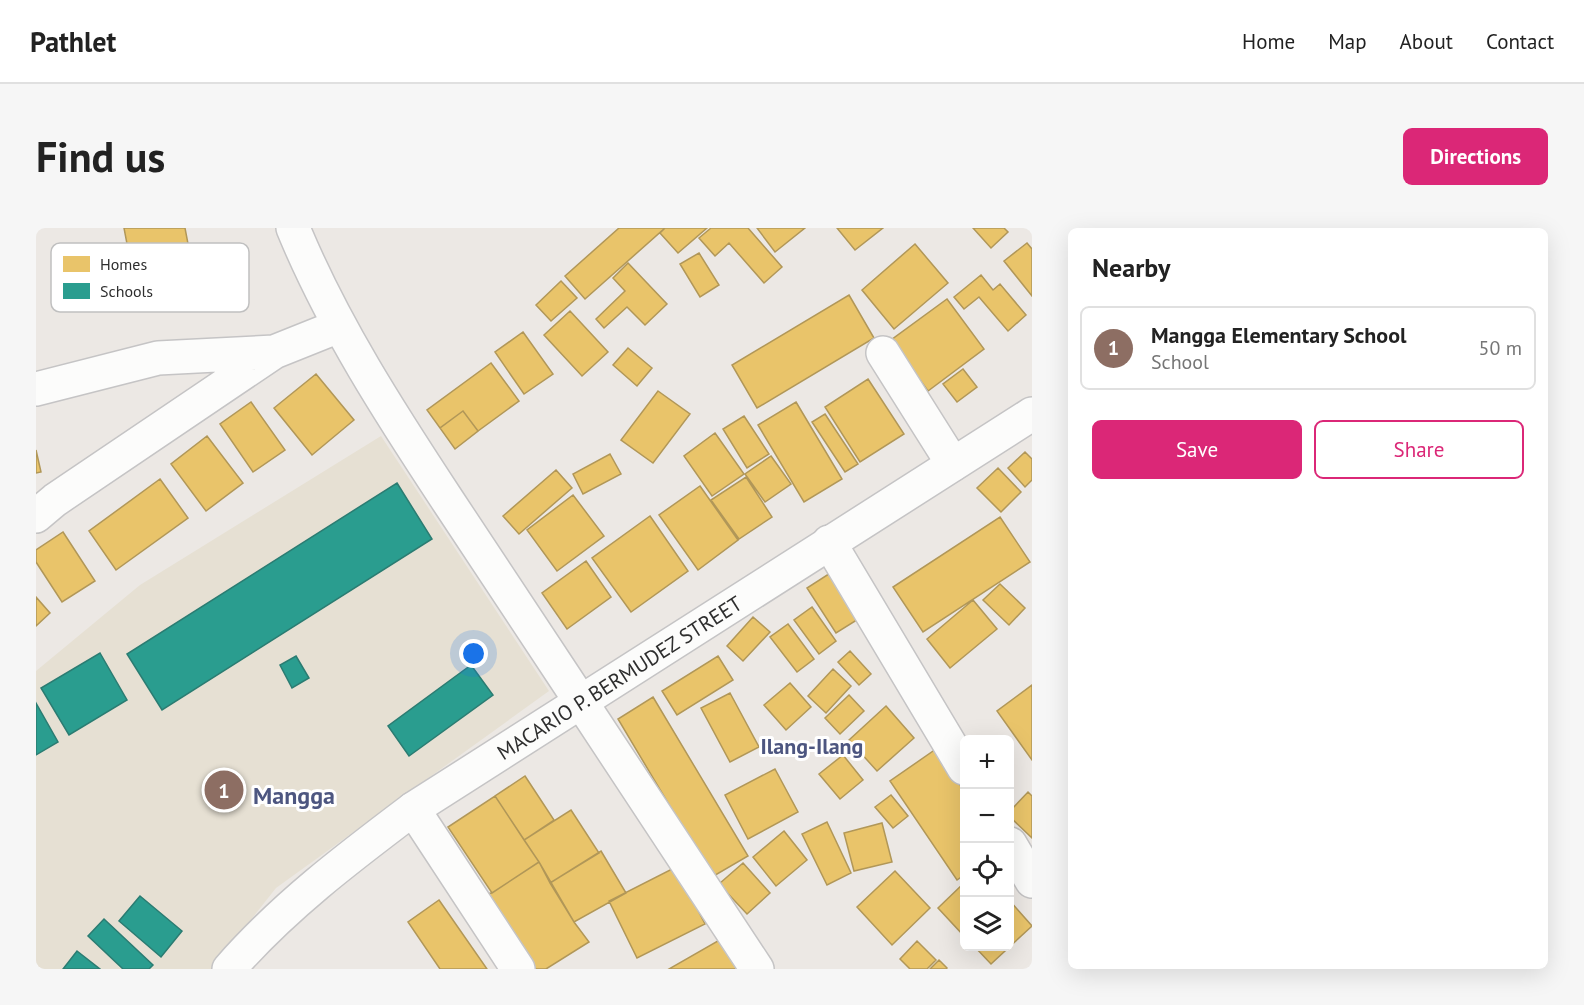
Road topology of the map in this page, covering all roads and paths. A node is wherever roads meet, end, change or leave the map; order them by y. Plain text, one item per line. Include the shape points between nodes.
1 (293, 228) edge
2 (339, 326) junction
3 (274, 352) junction
4 (883, 353) dead end
5 (36, 389) edge
6 (1032, 414) edge
7 (953, 464) junction
8 (36, 516) edge
9 (830, 542) junction
10 (581, 702) junction
11 (960, 761) edge
12 (413, 809) junction
13 (1014, 851) edge
14 (1032, 882) edge
15 (229, 969) edge
16 (518, 969) edge
17 (757, 969) edge

1 - 2 street
2 - 3 street
2 - 10 street via 413,448
3 - 5 street via 158,358
3 - 8 street
4 - 7 street
6 - 7 street, MACARIO P. BERMUDEZ STREET
7 - 9 street, MACARIO P. BERMUDEZ STREET
9 - 10 street, MACARIO P. BERMUDEZ STREET
9 - 11 street
10 - 12 street, MACARIO P. BERMUDEZ STREET
10 - 17 street
12 - 15 street, MACARIO P. BERMUDEZ STREET via 297,901
12 - 16 street
13 - 14 street

